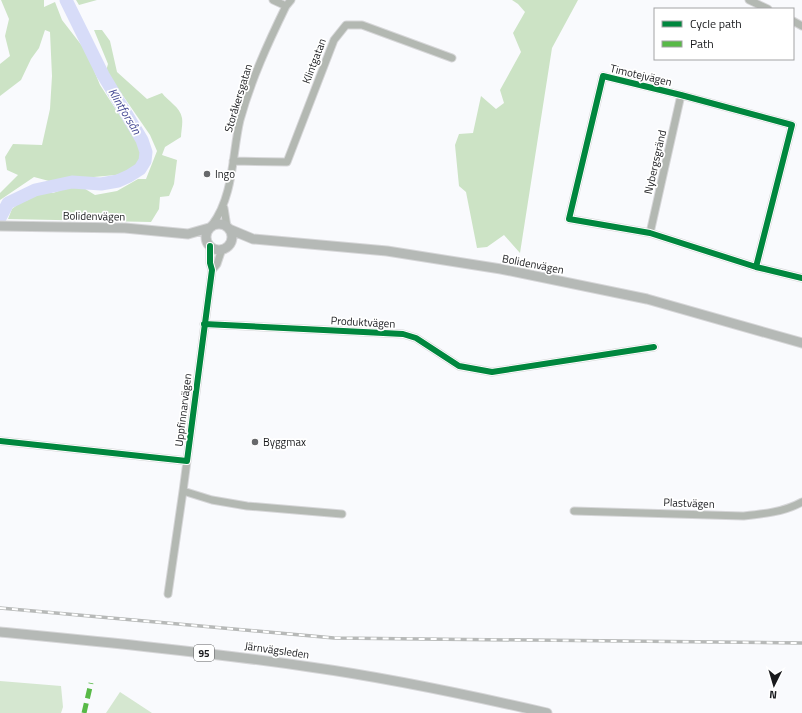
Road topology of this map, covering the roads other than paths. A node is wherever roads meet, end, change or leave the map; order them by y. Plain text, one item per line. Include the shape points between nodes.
1 (273, 0) edge
2 (291, 0) edge
3 (749, 0) edge
4 (286, 6) junction
5 (766, 8) edge
6 (452, 58) dead end
7 (681, 95) junction
8 (233, 161) junction
9 (224, 208) junction
10 (0, 226) edge
11 (211, 227) junction
12 (228, 228) junction
13 (650, 233) junction
14 (188, 234) junction
15 (253, 239) junction
16 (209, 246) junction
17 (225, 247) junction
18 (756, 267) junction
19 (212, 270) junction
20 (802, 278) edge
21 (204, 324) junction
22 (802, 343) edge
23 (654, 347) dead end
24 (0, 441) edge
25 (187, 462) junction
26 (183, 491) junction
27 (802, 502) edge
28 (574, 511) dead end
29 (342, 514) dead end
30 (168, 594) dead end
31 (0, 632) edge
32 (547, 713) edge

1 - 4 street
2 - 4 street, Storåkersgatan
3 - 5 street
4 - 8 street, Storåkersgatan via 253,79 240,120
6 - 8 street, Klintgatan via 362,25 346,25 334,40 287,162
7 - 13 street, Nybergsgränd
7 - 13 street, Timotejvägen via 603,76 569,219
7 - 18 street, Timotejvägen via 792,125
8 - 9 street, Storåkersgatan
9 - 11 street, Storåkersgatan
9 - 12 street, Storåkersgatan
10 - 14 main road, Bolidenvägen via 126,228
11 - 12 main road, Bolidenvägen via 221,224
11 - 14 main road, Bolidenvägen
11 - 16 main road via 206,236
12 - 15 main road, Bolidenvägen
12 - 17 main road via 232,236
13 - 18 street, Timotejvägen
14 - 16 main road, Bolidenvägen
15 - 17 main road, Bolidenvägen
15 - 22 main road, Bolidenvägen via 387,251 501,269 647,299
16 - 17 main road, Bolidenvägen via 216,250
16 - 19 street, Uppfinnarvägen
17 - 19 street, Uppfinnarvägen
18 - 20 street, Timotejvägen
19 - 21 street, Uppfinnarvägen
21 - 23 street, Produktvägen via 402,334 416,338 459,366 492,372
21 - 25 street, Uppfinnarvägen
24 - 25 street, Uppfinnarvägen
25 - 26 street, Uppfinnarvägen
26 - 29 street via 212,500 248,506
26 - 30 street, Uppfinnarvägen
27 - 28 street, Plastvägen via 793,507 743,516
31 - 32 main road, Järnvägsleden / 95 via 165,648 311,667 445,690

